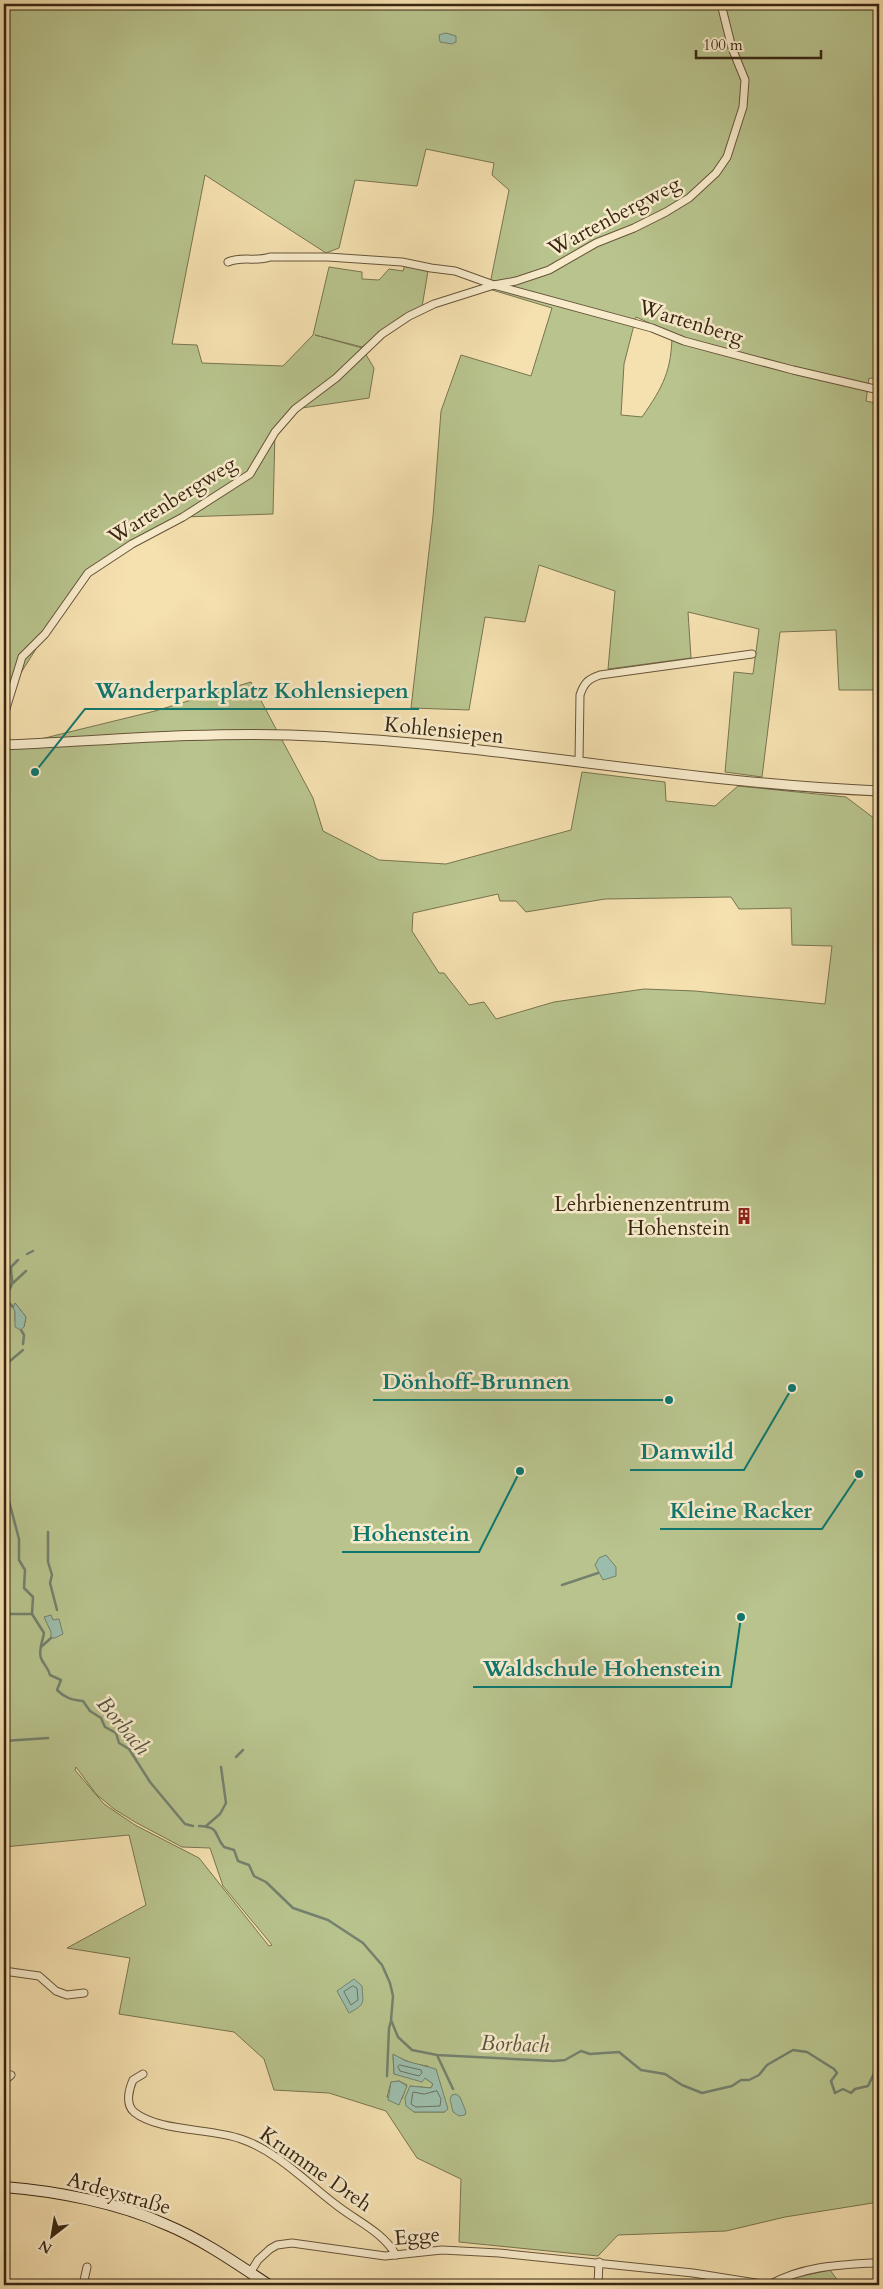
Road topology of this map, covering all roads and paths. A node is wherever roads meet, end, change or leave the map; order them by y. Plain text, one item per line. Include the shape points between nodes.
1 (720, 4) edge
2 (228, 262) dead end
3 (494, 285) junction
4 (879, 390) edge
5 (752, 654) dead end
6 (4, 715) edge
7 (4, 745) edge
8 (579, 762) junction
9 (879, 791) edge
10 (4, 1971) edge
11 (84, 1993) dead end
12 (143, 2074) dead end
13 (11, 2075) dead end
14 (4, 2081) edge
15 (4, 2187) edge
16 (396, 2255) junction
17 (599, 2262) junction
18 (879, 2264) edge
19 (87, 2267) dead end
20 (250, 2273) junction
21 (83, 2285) edge
22 (269, 2285) edge
23 (598, 2285) edge
24 (769, 2285) edge

1 - 3 street, Wartenbergweg via 745,80 743,107 727,157 716,173 689,198 634,228 596,243 549,270 516,282
2 - 3 street via 270,256 402,262 455,270
3 - 4 street, Wartenberg via 738,355
3 - 6 street, Wartenbergweg via 434,304 390,329 336,378 295,409 275,432 250,474 88,574 44,634 22,657
5 - 8 street via 589,679 580,695
7 - 8 street, Kohlensiepen via 290,735 406,743
8 - 9 street, Kohlensiepen
10 - 11 street via 39,1976 67,1995
12 - 16 street, Krumme Dreh via 133,2080 129,2090 130,2106 138,2114 177,2127 242,2139 265,2150 388,2242
13 - 14 street
15 - 20 main road, Ardeystraße via 103,2204 146,2217 184,2233
16 - 17 street, Egge via 442,2250
16 - 20 street, Egge via 284,2244 276,2245 264,2254
17 - 23 street
17 - 24 street, Egge
18 - 24 street via 816,2267 786,2275
19 - 21 street
20 - 22 main road, Ardeystraße

